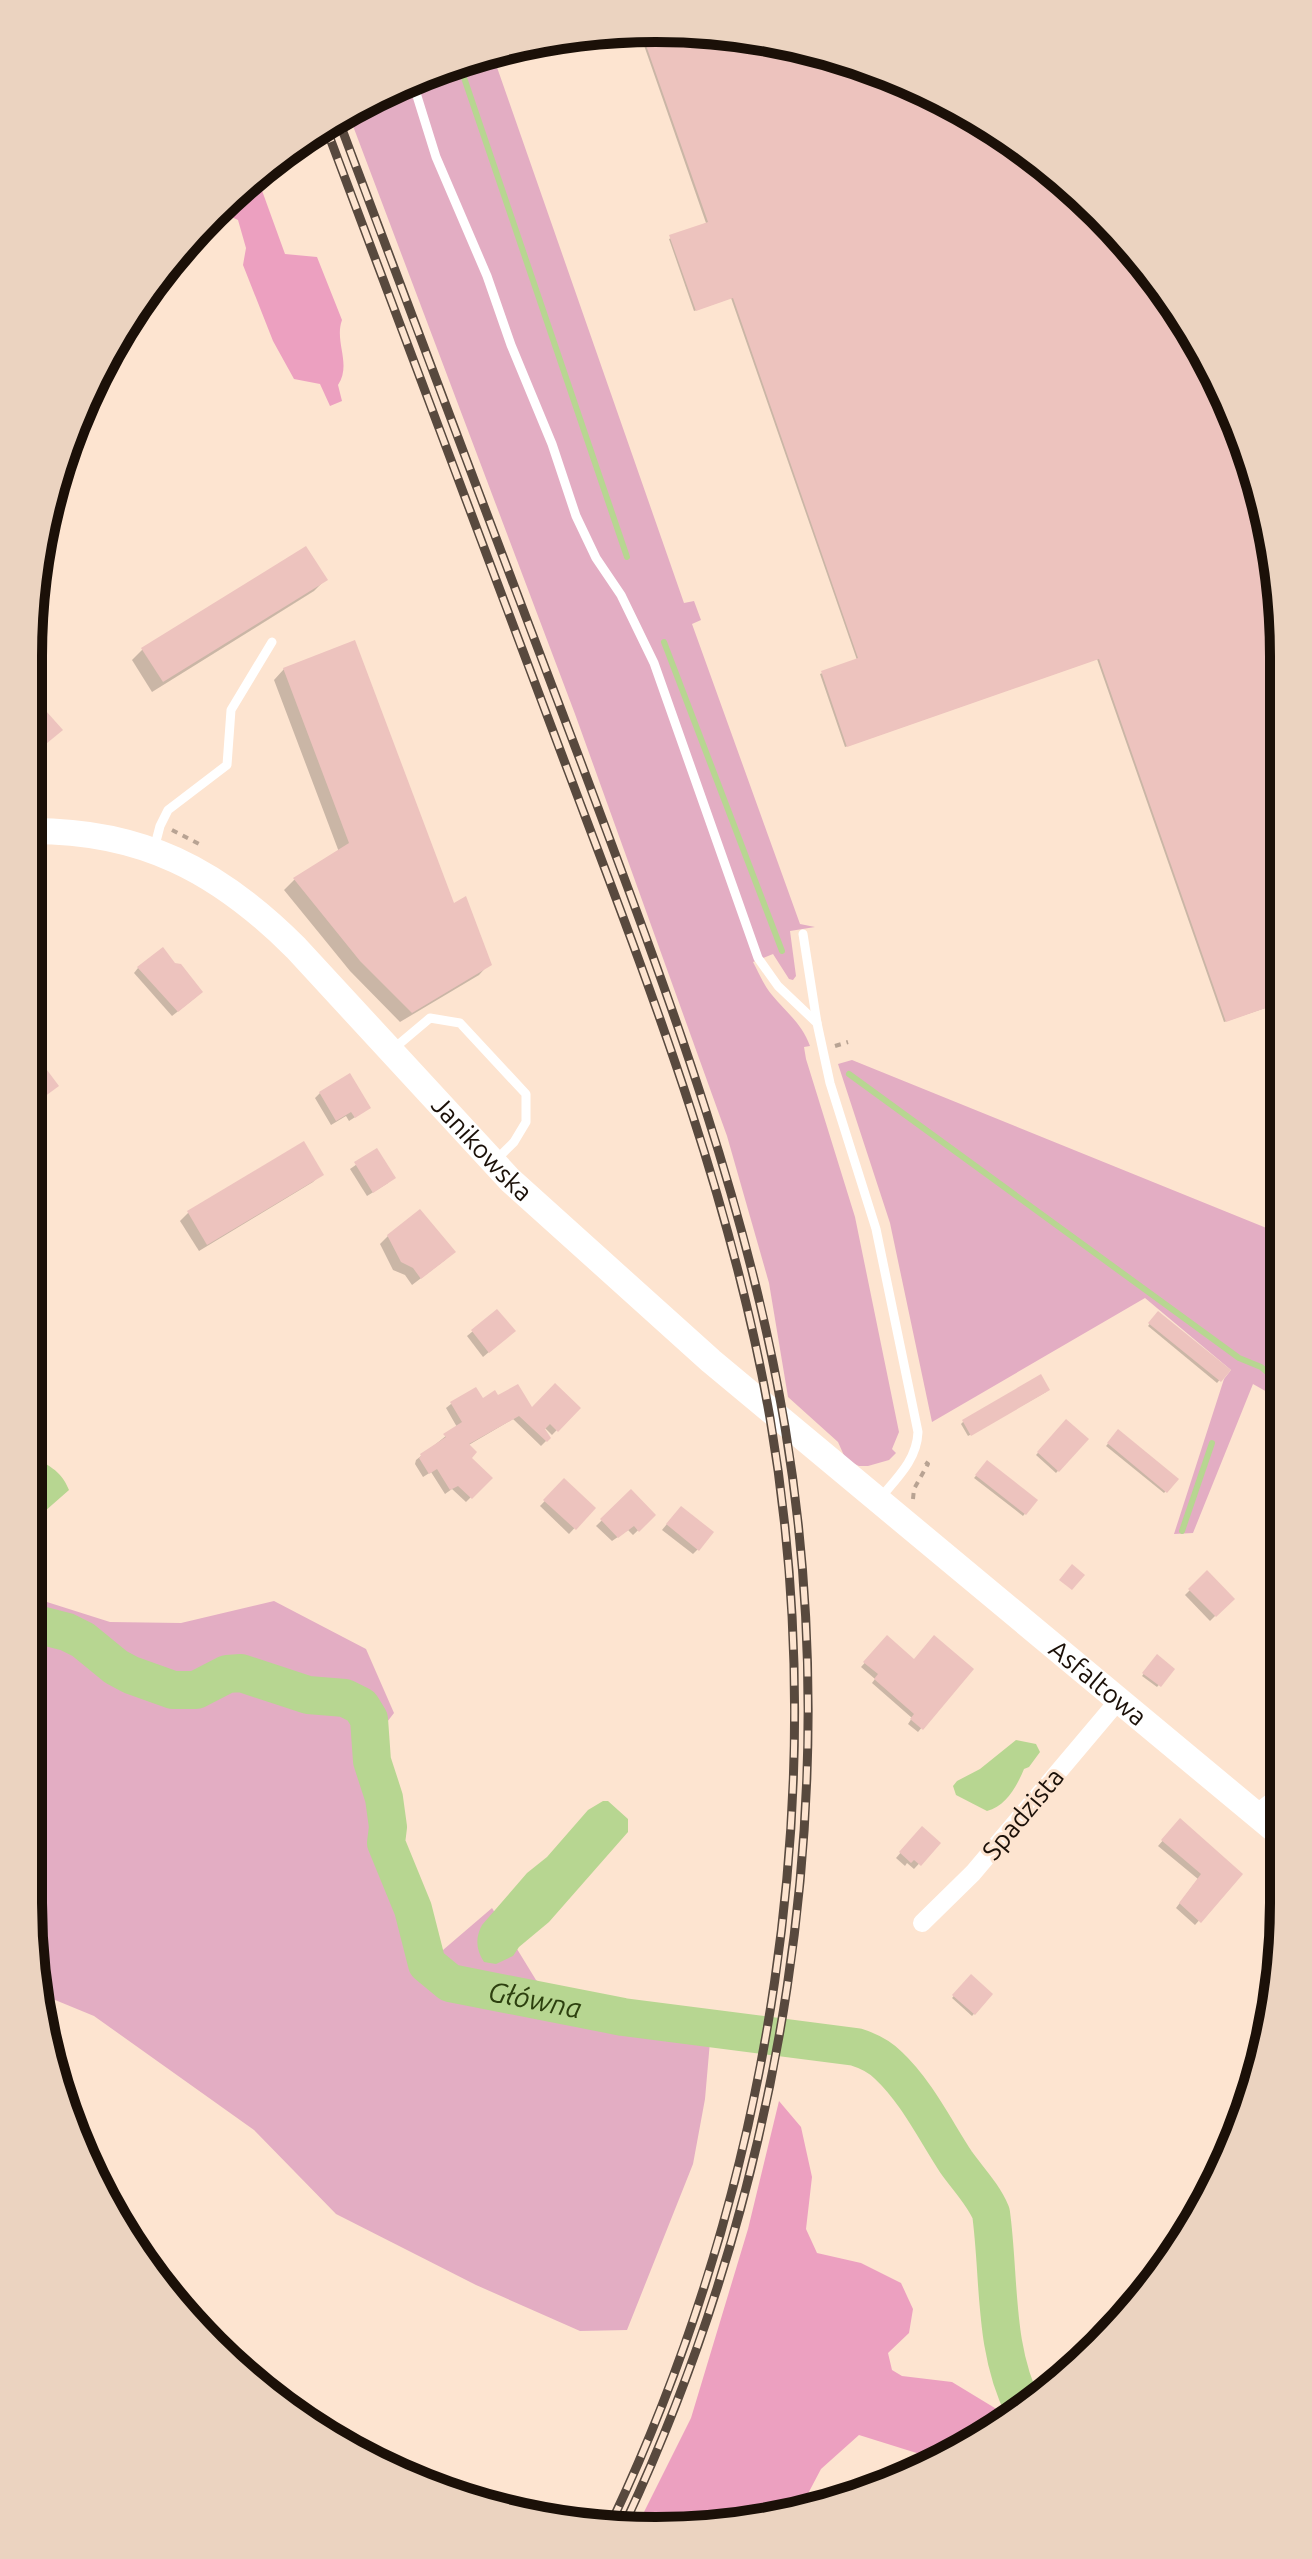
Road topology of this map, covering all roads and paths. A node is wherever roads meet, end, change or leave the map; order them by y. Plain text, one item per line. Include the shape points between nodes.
1 (416, 91) edge
2 (272, 642) dead end
3 (42, 832) edge
4 (154, 849) junction
5 (803, 934) dead end
6 (817, 1023) junction
7 (389, 1052) junction
8 (494, 1163) junction
9 (878, 1501) junction
10 (913, 1530) joint
11 (1118, 1701) junction
12 (1270, 1803) edge
13 (1256, 1814) junction
14 (1270, 1826) edge
15 (922, 1923) dead end

1 - 6 lane via 436,157 487,276 576,516 654,663 758,958 778,986
2 - 4 lane via 231,710 227,765 168,810
3 - 4 street, Janikowska via 91,834
4 - 7 street, Janikowska via 209,876 267,919
5 - 6 lane
6 - 9 lane via 830,1083 876,1229 917,1424 918,1447
7 - 8 street, Janikowska
7 - 8 lane via 430,1018 460,1023 479,1043 526,1094 526,1122
8 - 9 street, Janikowska via 711,1361
9 - 10 street, Janikowska
10 - 11 street, Asfaltowa
11 - 13 street, Asfaltowa
11 - 15 street, Spadzista via 973,1873
12 - 13 street
13 - 14 street, Asfaltowa

